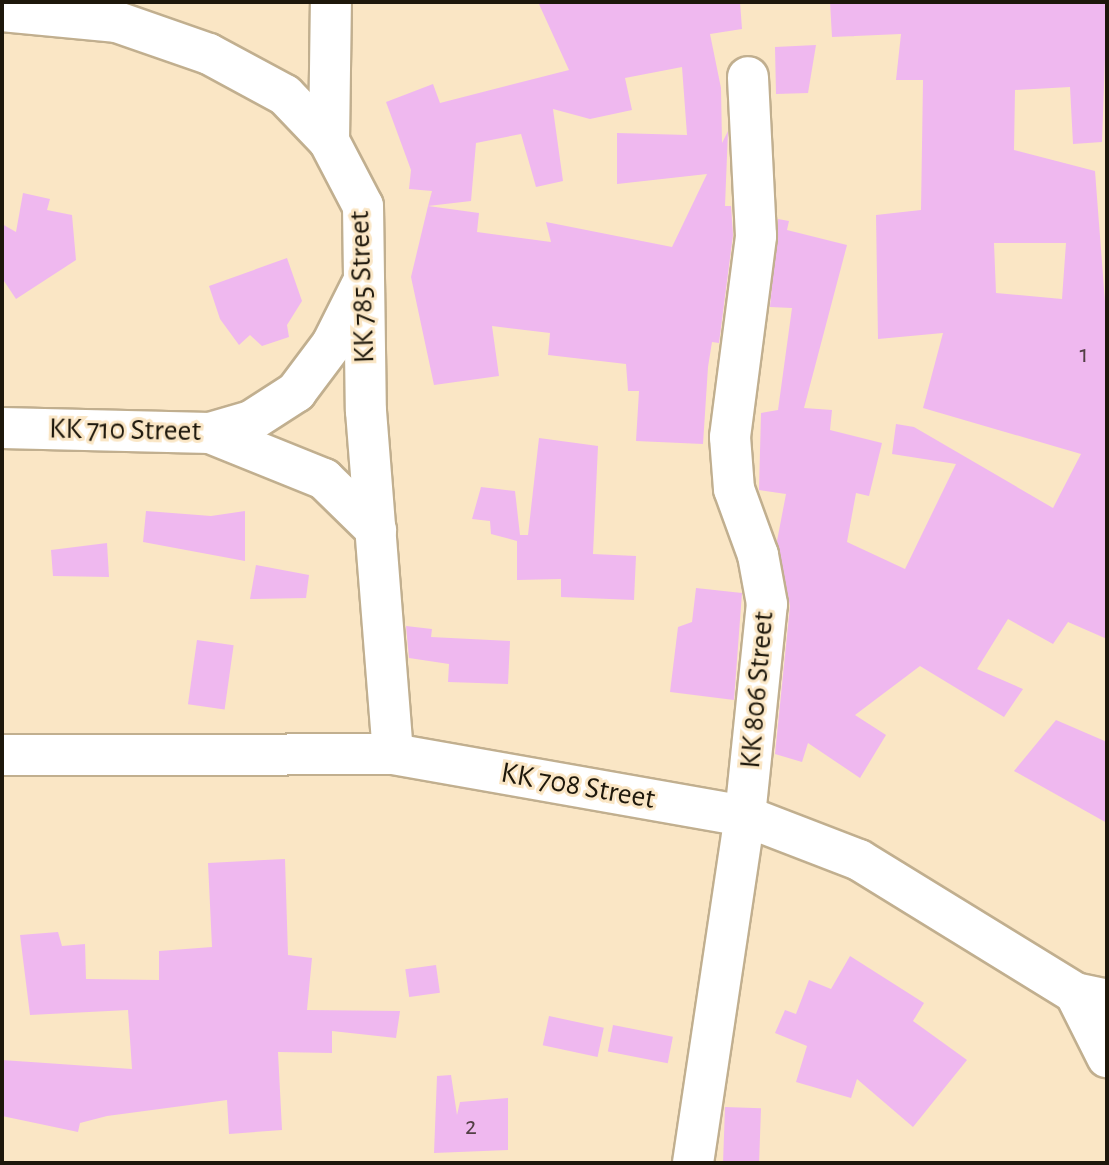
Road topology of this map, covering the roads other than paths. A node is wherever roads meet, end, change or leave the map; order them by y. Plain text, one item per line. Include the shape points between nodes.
1 (331, 2) edge
2 (2, 11) edge
3 (748, 77) dead end
4 (329, 141) junction
5 (364, 279) junction
6 (2, 428) edge
7 (210, 433) junction
8 (376, 530) junction
9 (393, 754) junction
10 (2, 755) edge
11 (745, 816) junction
12 (1091, 996) edge
13 (1107, 1057) edge
14 (693, 1163) edge

1 - 4 street
2 - 4 street, KK 785 Street via 117,22 209,54 285,95
3 - 11 street, KK 806 Street via 756,236 730,437 734,489 758,555 767,604
4 - 5 street, KK 785 Street via 363,206
5 - 7 street, KK 710 Street via 332,344 296,392 251,421
5 - 8 street, KK 785 Street
6 - 7 street, KK 710 Street
7 - 8 street via 324,479
8 - 9 street, KK 785 Street
9 - 10 street, KK 708 Street
9 - 11 street, KK 708 Street
11 - 12 street, KK 708 Street via 859,860
11 - 14 street, KK 806 Street
12 - 13 street

